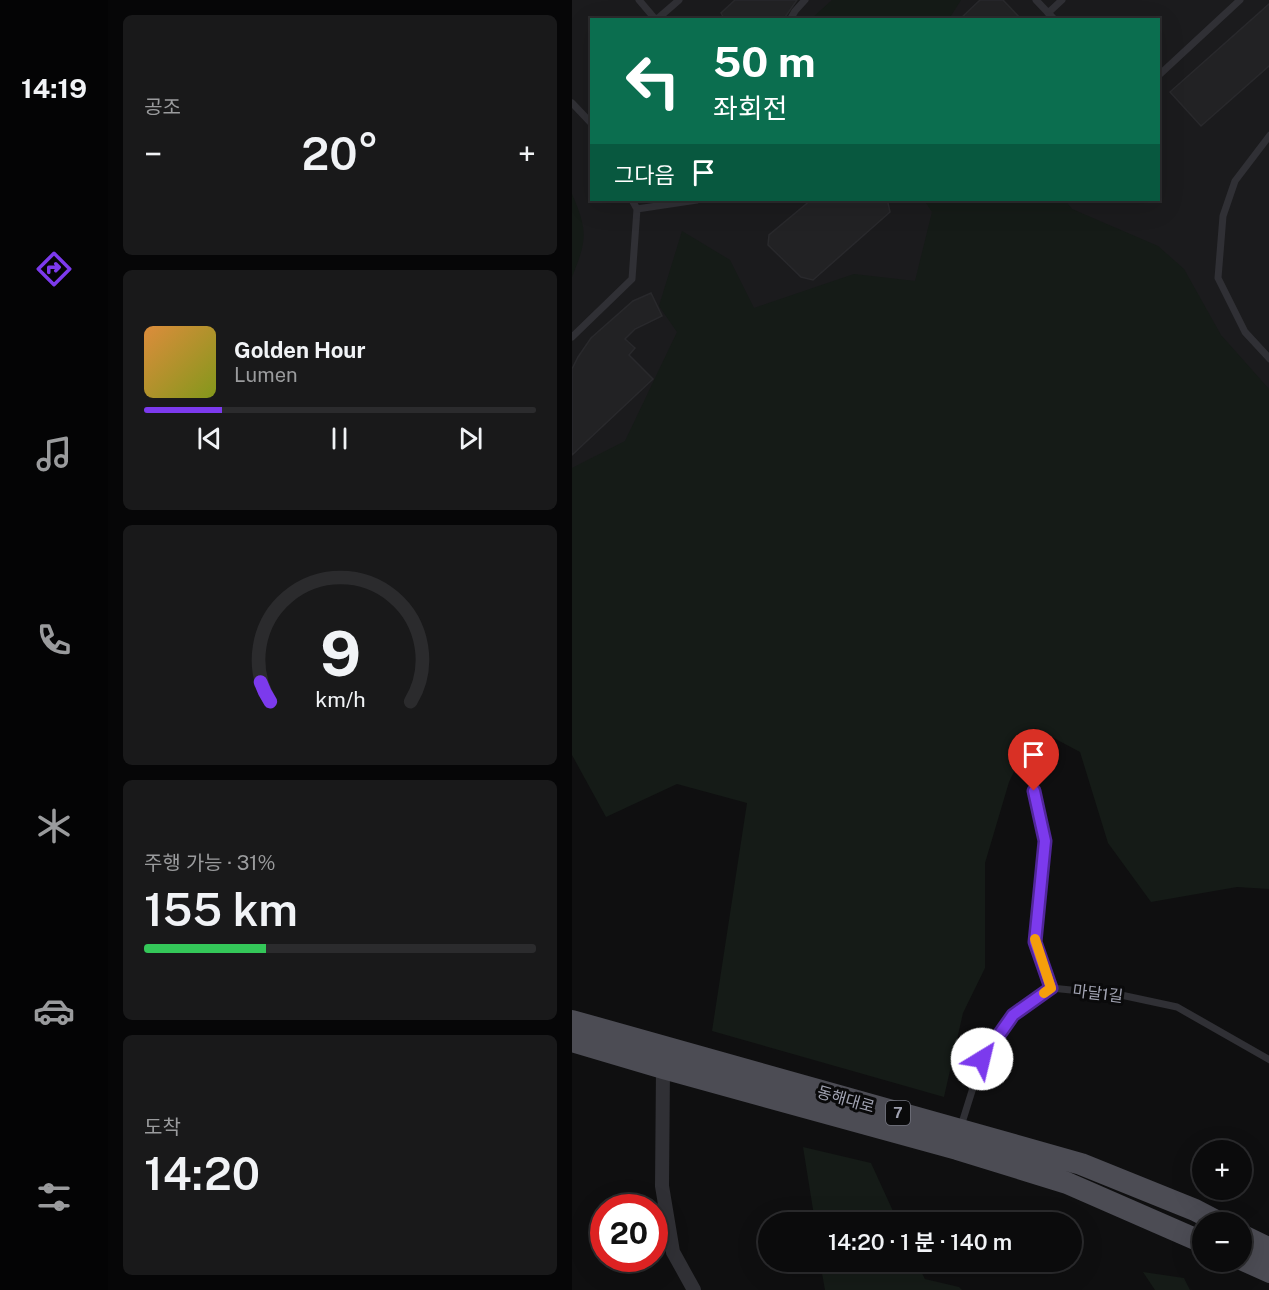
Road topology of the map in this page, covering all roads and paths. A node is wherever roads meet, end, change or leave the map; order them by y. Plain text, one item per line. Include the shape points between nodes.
1 (639, 0) edge
2 (679, 0) edge
3 (805, 0) edge
4 (1036, 0) edge
5 (1062, 0) edge
6 (1240, 0) edge
7 (1048, 13) junction
8 (654, 18) edge
9 (658, 18) edge
10 (791, 18) edge
11 (1053, 18) edge
12 (1160, 74) edge
13 (572, 103) edge
14 (590, 122) edge
15 (1270, 135) edge
16 (633, 201) edge
17 (690, 201) edge
18 (637, 209) junction
19 (572, 337) edge
20 (1270, 358) edge
21 (1034, 791) dead end
22 (1051, 988) junction
23 (572, 1021) edge
24 (572, 1041) edge
25 (1270, 1060) edge
26 (663, 1068) junction
27 (959, 1130) junction
28 (1198, 1212) edge
29 (1192, 1238) edge
30 (1252, 1240) edge
31 (1270, 1249) edge
32 (1252, 1264) edge
33 (1270, 1272) edge
34 (694, 1290) edge

1 - 8 lane
2 - 9 lane
3 - 10 lane
4 - 7 lane
5 - 7 lane
6 - 12 lane
7 - 11 lane
13 - 14 lane
15 - 20 lane via 1235,181 1223,216 1218,278 1245,332
16 - 18 lane
17 - 18 lane
18 - 19 lane via 632,279
21 - 22 lane via 1045,841 1035,942
22 - 25 lane, 마달1길 via 1121,995 1177,1007
22 - 27 lane, 마달1길 via 1013,1015 982,1059
23 - 27 main road, 동해대로 / 7
24 - 26 main road, 동해대로 / 7
26 - 29 main road, 동해대로 / 7 via 957,1149 1067,1184
26 - 34 street via 662,1186 673,1252
27 - 28 main road, 동해대로 / 7 via 1081,1164
30 - 31 main road
32 - 33 main road

